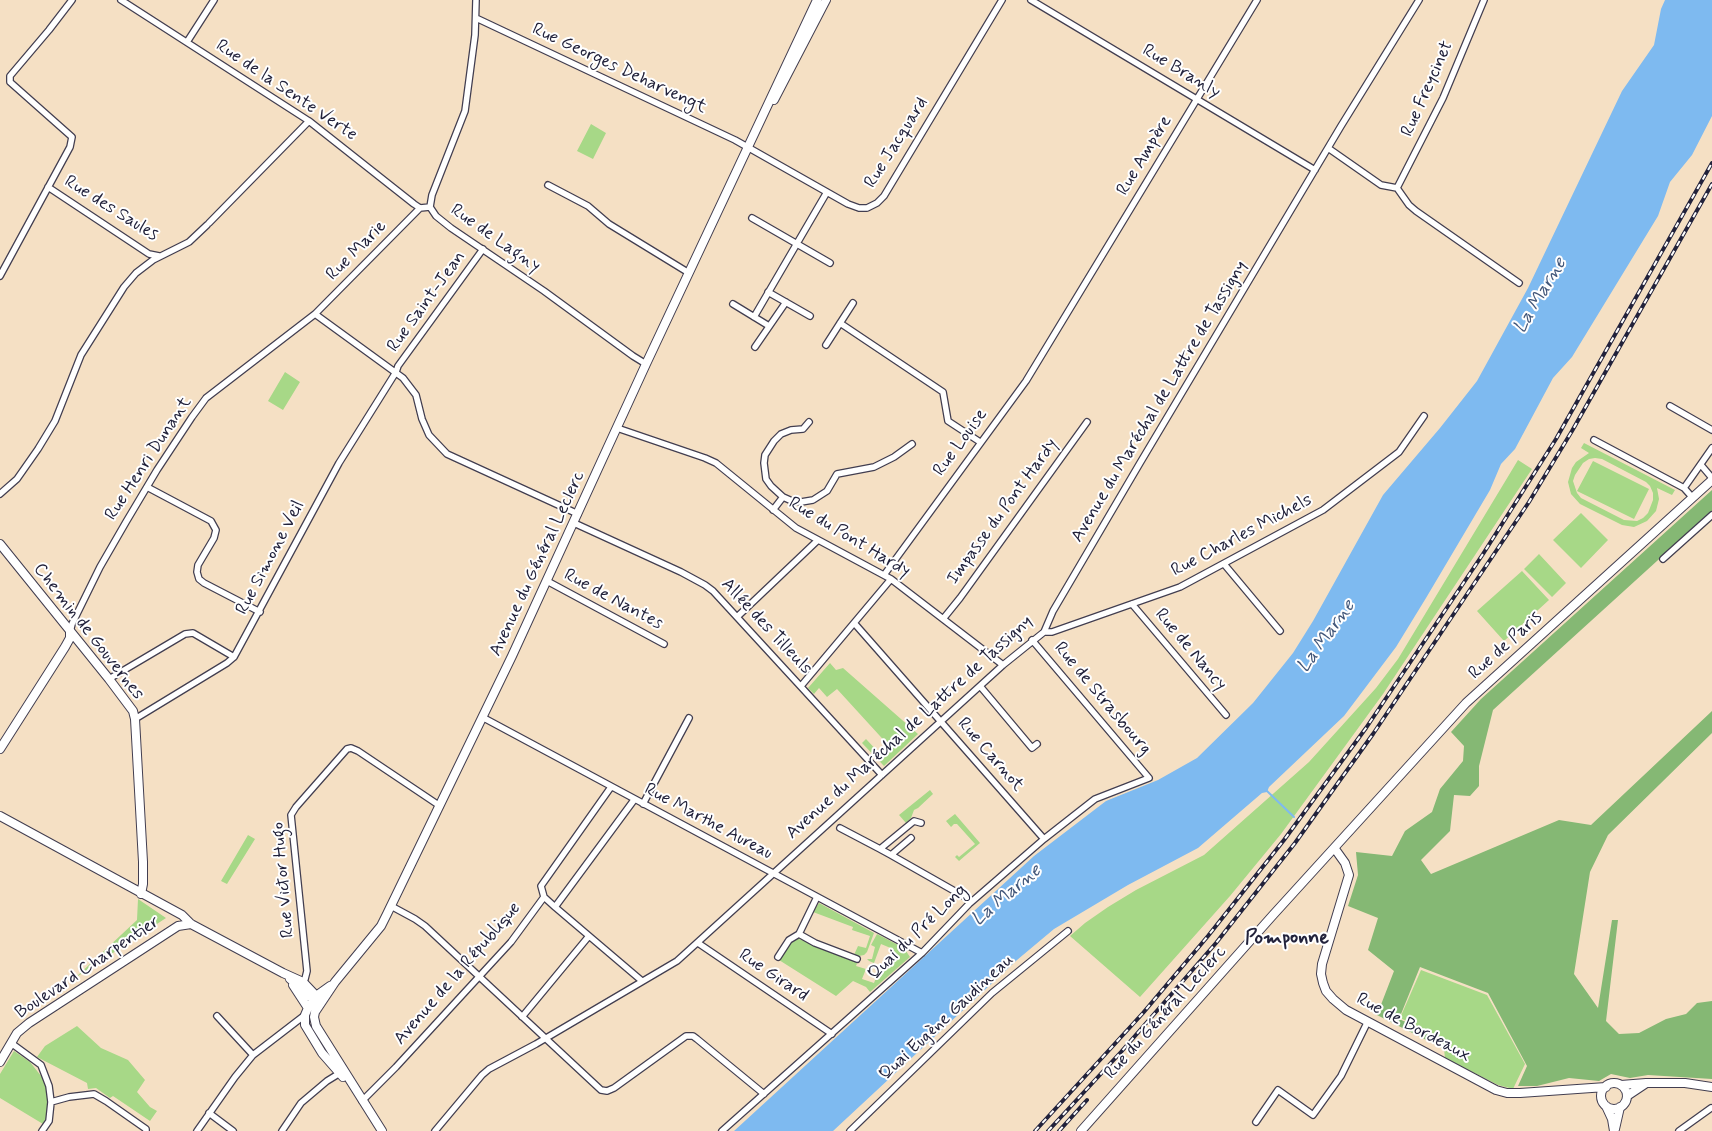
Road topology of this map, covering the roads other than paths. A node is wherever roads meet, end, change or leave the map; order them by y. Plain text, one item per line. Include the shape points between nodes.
1 (72, 0) edge
2 (121, 0) edge
3 (214, 0) edge
4 (476, 0) edge
5 (817, 0) edge
6 (826, 0) edge
7 (1002, 0) edge
8 (1031, 0) edge
9 (1257, 0) edge
10 (1419, 0) edge
11 (1484, 0) edge
12 (476, 18) junction
13 (187, 42) junction
14 (1197, 99) junction
15 (309, 121) junction
16 (748, 147) junction
17 (1328, 148) junction
18 (1315, 170) junction
19 (548, 185) dead end
20 (48, 187) junction
21 (1397, 188) junction
22 (827, 192) junction
23 (430, 207) junction
24 (420, 208) junction
25 (752, 218) dead end
26 (797, 244) junction
27 (483, 249) junction
28 (159, 256) junction
29 (830, 264) dead end
30 (689, 273) junction
31 (0, 276) edge
32 (1519, 284) dead end
33 (768, 292) junction
34 (786, 302) junction
35 (853, 303) dead end
36 (733, 304) dead end
37 (315, 314) junction
38 (810, 316) dead end
39 (754, 317) junction
40 (840, 323) junction
41 (769, 326) junction
42 (1059, 327) joint
43 (826, 345) dead end
44 (755, 347) dead end
45 (646, 364) junction
46 (396, 372) junction
47 (1670, 406) dead end
48 (1424, 416) dead end
49 (809, 422) dead end
50 (1087, 422) dead end
51 (617, 428) junction
52 (1712, 430) edge
53 (1594, 440) dead end
54 (980, 442) junction
55 (912, 444) dead end
56 (1712, 448) edge
57 (1701, 465) junction
58 (1712, 479) edge
59 (147, 487) junction
60 (1684, 488) junction
61 (0, 494) edge
62 (783, 497) junction
63 (1692, 497) junction
64 (773, 510) junction
65 (578, 514) junction
66 (1712, 515) edge
67 (574, 523) junction
68 (818, 540) junction
69 (1, 549) edge
70 (1663, 559) dead end
71 (1224, 564) junction
72 (884, 575) junction
73 (891, 579) junction
74 (547, 581) junction
75 (1132, 604) junction
76 (260, 612) junction
77 (737, 617) junction
78 (943, 619) junction
79 (855, 624) junction
80 (1280, 631) dead end
81 (70, 632) junction
82 (1044, 632) junction
83 (1032, 640) junction
84 (664, 644) dead end
85 (234, 657) junction
86 (1003, 665) junction
87 (109, 679) junction
88 (801, 686) junction
89 (980, 686) junction
90 (1226, 715) dead end
91 (482, 717) junction
92 (689, 718) dead end
93 (135, 719) junction
94 (941, 721) junction
95 (1037, 744) dead end
96 (0, 749) edge
97 (882, 774) junction
98 (1149, 778) joint
99 (611, 787) junction
100 (634, 800) junction
101 (643, 804) junction
102 (440, 806) junction
103 (0, 816) edge
104 (921, 823) dead end
105 (840, 828) dead end
106 (911, 838) dead end
107 (1044, 838) junction
108 (880, 849) junction
109 (1335, 849) junction
110 (891, 855) junction
111 (772, 874) junction
112 (141, 894) junction
113 (544, 897) junction
114 (817, 897) junction
115 (972, 901) junction
116 (391, 906) junction
117 (555, 907) junction
118 (166, 908) junction
119 (191, 924) junction
120 (178, 926) junction
121 (1068, 931) dead end
122 (799, 934) junction
123 (590, 936) junction
124 (698, 944) junction
125 (922, 953) junction
126 (778, 957) dead end
127 (857, 960) dead end
128 (283, 973) junction
129 (479, 977) junction
130 (642, 981) junction
131 (297, 982) junction
132 (319, 999) junction
133 (306, 1012) junction
134 (217, 1016) dead end
135 (522, 1017) junction
136 (1368, 1021) junction
137 (832, 1034) junction
138 (545, 1038) junction
139 (11, 1043) junction
140 (253, 1056) junction
141 (0, 1062) edge
142 (340, 1073) junction
143 (1646, 1083) junction
144 (1621, 1085) junction
145 (354, 1087) junction
146 (1606, 1087) junction
147 (1712, 1087) edge
148 (1578, 1089) junction
149 (764, 1094) junction
150 (1627, 1096) junction
151 (362, 1100) junction
152 (51, 1102) junction
153 (1604, 1103) junction
154 (1620, 1107) junction
155 (1711, 1108) edge
156 (209, 1113) junction
157 (1256, 1122) dead end
158 (42, 1131) edge
159 (146, 1131) edge
160 (197, 1131) edge
161 (233, 1131) edge
162 (282, 1131) edge
163 (382, 1131) edge
164 (436, 1131) edge
165 (722, 1131) edge
166 (850, 1131) edge
167 (1081, 1131) edge
168 (1614, 1131) edge
169 (1679, 1131) edge

1 - 20 street via 10,76 10,82 72,137 70,147
2 - 13 street, Rue de la Sente Verte
3 - 13 street
4 - 12 street, Rue de Lagny
5 - 16 main road, Avenue du Général Leclerc
6 - 16 main road, Avenue du Général Leclerc
7 - 22 street, Rue Jacquard via 877,204 858,208
8 - 14 street, Rue Branly
9 - 14 street, Rue Ampère
10 - 17 street, Avenue du Maréchal de Lattre de Tassigny
11 - 21 street, Rue Freycinet via 1443,98
12 - 16 street, Rue Georges Deharvengt
12 - 23 street, Rue de Lagny via 465,111
13 - 15 street, Rue de la Sente Verte
14 - 18 street, Rue Branly
14 - 42 street, Rue Ampère
15 - 24 street, Rue de la Sente Verte
15 - 28 street via 190,242
16 - 22 street, Rue Jacquard
16 - 30 main road, Avenue du Général Leclerc
17 - 18 street, Avenue du Maréchal de Lattre de Tassigny
17 - 21 street via 1381,185
18 - 82 street, Avenue du Maréchal de Lattre de Tassigny via 1086,554
19 - 30 street via 588,206 609,224
20 - 28 street, Rue des Saules via 149,254
20 - 31 street
21 - 32 street via 1416,211
22 - 26 street
23 - 24 street
23 - 27 street, Rue de Lagny via 436,216
24 - 37 street, Rue Marie
25 - 26 street
26 - 29 street
26 - 33 street
27 - 45 street, Rue de Lagny
27 - 46 street, Rue Saint-Jean
28 - 61 street via 136,273 124,287 82,356 55,421 17,479
30 - 45 main road, Avenue du Général Leclerc
33 - 34 street
33 - 39 street
34 - 38 street
34 - 41 street
35 - 40 street
36 - 39 street
37 - 46 street
37 - 59 street, Rue Henri Dunant via 206,398
39 - 41 street
40 - 43 street
40 - 54 street via 943,392 948,421
41 - 44 street
42 - 54 street, Rue Louise via 1026,381
45 - 51 main road, Avenue du Général Leclerc
46 - 65 street via 416,395 430,435 447,454
46 - 76 street, Rue Simone Veil via 335,469
47 - 52 street
48 - 71 street, Rue Charles Michels via 1399,452 1323,510
49 - 62 street via 803,429 781,434 766,455 766,480
50 - 78 street, Impasse du Pont Hardy
51 - 64 street, Rue du Pont Hardy via 716,463
51 - 65 main road, Avenue du Général Leclerc
53 - 60 street
54 - 72 street, Rue Louise
55 - 62 street via 874,467 837,474 827,491 813,500 801,502
56 - 57 street
57 - 58 street
57 - 60 street
58 - 63 main road, Rue de Paris
59 - 76 street via 211,521 216,530 198,565 199,579
59 - 81 street, Rue Henri Dunant via 100,566
60 - 63 street
62 - 64 street
63 - 109 main road, Rue de Paris via 1466,703
64 - 68 street, Rue du Pont Hardy
65 - 67 main road, Avenue du Général Leclerc
66 - 70 street
67 - 74 main road, Avenue du Général Leclerc
67 - 77 street, Allée des Tilleuls via 696,579 713,591
68 - 72 street, Rue du Pont Hardy
68 - 77 street
69 - 81 main road, Chemin de Gouvernes
71 - 75 street, Rue Charles Michels via 1180,587
71 - 80 street
72 - 73 street, Rue du Pont Hardy
73 - 78 street, Rue du Pont Hardy
73 - 79 street
74 - 84 street, Rue de Nantes
74 - 91 main road, Avenue du Général Leclerc
75 - 82 street, Rue Charles Michels
75 - 90 street, Rue de Nancy
76 - 85 street, Rue Simone Veil
77 - 88 street, Allée des Tilleuls
78 - 86 street, Rue du Pont Hardy
79 - 88 street
79 - 94 street, Rue Carnot
81 - 87 main road, Chemin de Gouvernes
81 - 96 main road via 65,647
82 - 83 street, Avenue du Maréchal de Lattre de Tassigny
83 - 86 street, Avenue du Maréchal de Lattre de Tassigny
83 - 98 street, Rue de Strasbourg
85 - 87 street via 193,633 185,634
85 - 93 street, Rue Simone Veil
86 - 89 street, Avenue du Maréchal de Lattre de Tassigny
87 - 93 main road, Chemin de Gouvernes
88 - 97 street, Allée des Tilleuls
89 - 94 street, Avenue du Maréchal de Lattre de Tassigny
89 - 95 street via 1032,748
91 - 99 street, Rue Marthe Aureau
91 - 102 main road, Avenue du Général Leclerc
92 - 101 street
93 - 112 main road, Chemin de Gouvernes via 143,867
94 - 97 street, Avenue du Maréchal de Lattre de Tassigny
94 - 107 street, Rue Carnot
97 - 111 street, Avenue du Maréchal de Lattre de Tassigny
98 - 107 street, Quai du Pré Long via 1094,799
99 - 100 street, Rue Marthe Aureau
99 - 113 street, Avenue de la République via 543,881 540,886
100 - 101 street, Rue Marthe Aureau
100 - 117 street
101 - 111 street, Rue Marthe Aureau
102 - 116 main road, Avenue du Général Leclerc
102 - 131 street, Rue Victor Hugo via 351,748 296,807 291,815 306,957 306,979
103 - 112 main road
104 - 108 street via 914,821
105 - 108 street
106 - 110 street
107 - 115 street, Quai du Pré Long
108 - 110 street
109 - 136 main road, Rue de Bordeaux via 1349,875 1321,974 1326,991 1333,999
109 - 167 main road, Rue du Général Leclerc
110 - 115 street
111 - 114 street, Rue Marthe Aureau
111 - 124 street, Avenue du Maréchal de Lattre de Tassigny
112 - 118 main road
113 - 117 street
113 - 129 street, Avenue de la République via 511,942
114 - 122 street
114 - 125 street, Rue Marthe Aureau
115 - 125 street, Quai du Pré Long
116 - 129 street via 425,926
116 - 132 main road, Avenue du Général Leclerc via 381,926
117 - 123 street
118 - 119 main road via 182,915
118 - 120 main road
119 - 120 main road
119 - 128 main road
120 - 139 main road, Boulevard Charpentier via 29,1023
121 - 166 street, Quai Eugène Gaudineau via 985,1000
122 - 126 street via 789,940
122 - 127 street via 815,944
123 - 130 street
123 - 135 street
124 - 130 street, Avenue du Maréchal de Lattre de Tassigny via 677,961
124 - 137 street, Rue Girard
125 - 137 street, Quai du Pré Long
128 - 131 main road
128 - 131 main road
129 - 135 street
129 - 151 street, Avenue de la République
130 - 138 street, Avenue du Maréchal de Lattre de Tassigny
131 - 132 main road via 312,990
131 - 133 main road
132 - 133 main road, Avenue du Général Leclerc
132 - 145 main road via 314,1017 316,1026
133 - 140 street
133 - 142 main road via 311,1036
134 - 140 street
135 - 138 street
136 - 148 main road, Rue de Bordeaux via 1496,1090 1520,1093
136 - 157 street via 1341,1076 1313,1115 1278,1090
137 - 149 street, Quai du Pré Long
138 - 149 street via 591,1082 608,1091 686,1036 693,1036
138 - 164 street, Avenue du Maréchal de Lattre de Tassigny via 489,1069
139 - 141 main road, Boulevard Charpentier
139 - 152 street via 41,1065
140 - 156 street
142 - 145 main road
142 - 162 street via 301,1103
143 - 144 main road
143 - 147 main road
143 - 150 main road
144 - 146 main road
144 - 150 main road
145 - 151 main road
146 - 148 main road, Rue de Bordeaux
146 - 153 main road via 1602,1093
148 - 153 main road, Rue de Bordeaux
149 - 165 street, Quai du Pré Long
150 - 154 main road
151 - 163 main road
152 - 158 street via 49,1121
152 - 159 street via 94,1094
153 - 154 main road via 1613,1109
153 - 168 main road
154 - 168 main road
155 - 169 street
156 - 160 street
156 - 161 street

